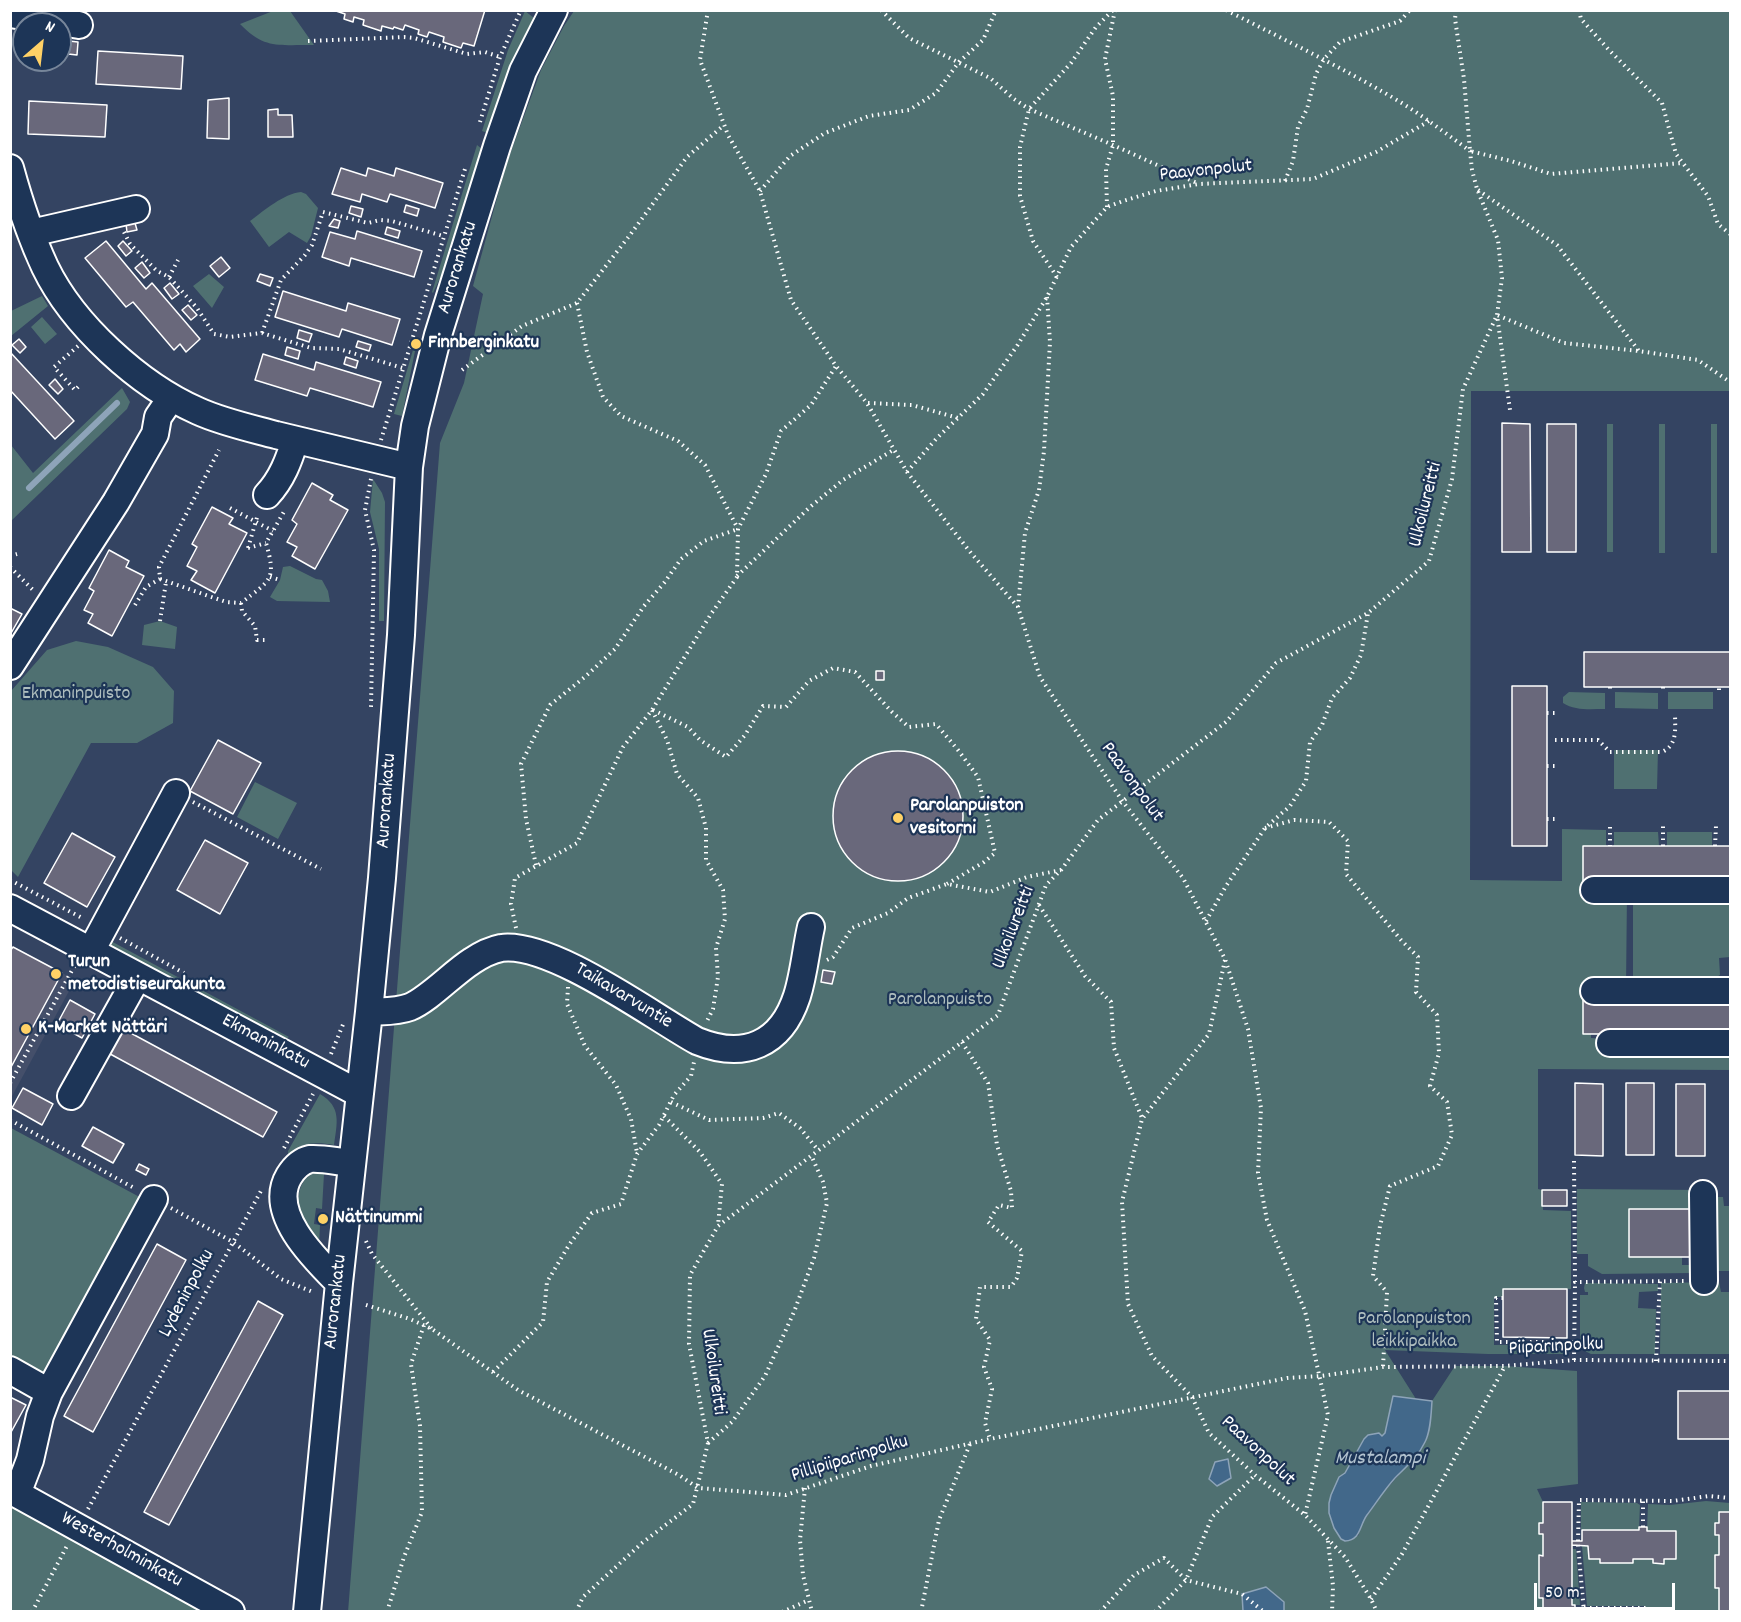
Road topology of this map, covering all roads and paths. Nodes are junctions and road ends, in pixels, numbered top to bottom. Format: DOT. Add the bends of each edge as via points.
graph roads {
  1 [pos="554,10"];
  2 [pos="708,10"];
  3 [pos="881,10"];
  4 [pos="996,10"];
  5 [pos="1114,10"];
  6 [pos="1226,10"];
  7 [pos="1410,10"];
  8 [pos="1456,10"];
  9 [pos="1579,10"];
  10 [pos="10,14"];
  11 [pos="79,25"];
  12 [pos="308,41"];
  13 [pos="500,57"];
  14 [pos="1324,59"];
  15 [pos="959,62"];
  16 [pos="1029,109"];
  17 [pos="1429,121"];
  18 [pos="724,125"];
  19 [pos="1113,145"];
  20 [pos="1470,151"];
  21 [pos="1682,163"];
  22 [pos="10,168"];
  23 [pos="1285,181"];
  24 [pos="1199,184"];
  25 [pos="1478,189"];
  26 [pos="760,191"];
  27 [pos="1107,207"];
  28 [pos="125,211"];
  29 [pos="31,233"];
  30 [pos="1731,234"];
  31 [pos="443,236"];
  32 [pos="178,260"];
  33 [pos="169,277"];
  34 [pos="1057,277"];
  35 [pos="1047,297"];
  36 [pos="577,303"];
  37 [pos="1497,315"];
  38 [pos="262,333"];
  39 [pos="83,341"];
  40 [pos="1640,351"];
  41 [pos="836,366"];
  42 [pos="402,368"];
  43 [pos="462,370"];
  44 [pos="1731,382"];
  45 [pos="81,385"];
  46 [pos="171,398"];
  47 [pos="867,403"];
  48 [pos="1510,410"];
  49 [pos="958,418"];
  50 [pos="295,440"];
  51 [pos="895,449"];
  52 [pos="219,450"];
  53 [pos="409,467"];
  54 [pos="907,472"];
  55 [pos="277,501"];
  56 [pos="230,508"];
  57 [pos="255,521"];
  58 [pos="738,529"];
  59 [pos="273,531"];
  60 [pos="266,543"];
  61 [pos="17,554"];
  62 [pos="10,556"];
  63 [pos="10,567"];
  64 [pos="270,577"];
  65 [pos="736,577"];
  66 [pos="160,579"];
  67 [pos="280,580"];
  68 [pos="166,582"];
  69 [pos="242,603"];
  70 [pos="49,605"];
  71 [pos="135,605"];
  72 [pos="1018,607"];
  73 [pos="1368,613"];
  74 [pos="160,621"];
  75 [pos="267,640"];
  76 [pos="10,666"];
  77 [pos="652,710"];
  78 [pos="1547,713"];
  79 [pos="1555,713"];
  80 [pos="1675,713"];
  81 [pos="1555,740"];
  82 [pos="1547,766"];
  83 [pos="1555,766"];
  84 [pos="176,793"];
  85 [pos="1123,802"];
  86 [pos="1547,819"];
  87 [pos="1555,819"];
  88 [pos="1610,826"];
  89 [pos="1663,826"];
  90 [pos="1716,826"];
  91 [pos="1265,828"];
  92 [pos="1610,846"];
  93 [pos="1663,846"];
  94 [pos="1715,846"];
  95 [pos="536,865"];
  96 [pos="321,869"];
  97 [pos="1061,870"];
  98 [pos="947,884"];
  99 [pos="1594,890"];
  100 [pos="1731,890"];
  101 [pos="1039,905"];
  102 [pos="10,908"];
  103 [pos="1206,921"];
  104 [pos="811,927"];
  105 [pos="521,948"];
  106 [pos="88,949"];
  107 [pos="1225,960"];
  108 [pos="568,964"];
  109 [pos="802,973"];
  110 [pos="138,976"];
  111 [pos="1594,991"];
  112 [pos="1731,991"];
  113 [pos="369,1012"];
  114 [pos="698,1041"];
  115 [pos="962,1042"];
  116 [pos="1610,1043"];
  117 [pos="1731,1043"];
  118 [pos="322,1073"];
  119 [pos="10,1083"];
  120 [pos="360,1094"];
  121 [pos="71,1096"];
  122 [pos="671,1102"];
  123 [pos="664,1116"];
  124 [pos="1142,1119"];
  125 [pos="282,1150"];
  126 [pos="818,1150"];
  127 [pos="637,1154"];
  128 [pos="811,1155"];
  129 [pos="1574,1161"];
  130 [pos="352,1163"];
  131 [pos="266,1181"];
  132 [pos="1703,1194"];
  133 [pos="154,1198"];
  134 [pos="718,1226"];
  135 [pos="364,1237"];
  136 [pos="1660,1281"];
  137 [pos="1704,1281"];
  138 [pos="1575,1282"];
  139 [pos="339,1283"];
  140 [pos="1503,1298"];
  141 [pos="366,1305"];
  142 [pos="1567,1315"];
  143 [pos="1575,1316"];
  144 [pos="424,1325"];
  145 [pos="432,1329"];
  146 [pos="1575,1342"];
  147 [pos="1574,1360"];
  148 [pos="1656,1361"];
  149 [pos="1731,1361"];
  150 [pos="1505,1366"];
  151 [pos="1383,1367"];
  152 [pos="10,1370"];
  153 [pos="493,1372"];
  154 [pos="1321,1376"];
  155 [pos="49,1392"];
  156 [pos="1192,1396"];
  157 [pos="990,1439"];
  158 [pos="708,1443"];
  159 [pos="970,1444"];
  160 [pos="1255,1475"];
  161 [pos="698,1488"];
  162 [pos="805,1488"];
  163 [pos="14,1492"];
  164 [pos="1731,1498"];
  165 [pos="1643,1499"];
  166 [pos="1305,1515"];
  167 [pos="78,1527"];
  168 [pos="1643,1527"];
  169 [pos="1328,1540"];
  170 [pos="1186,1580"];
  171 [pos="1371,1599"];
  172 [pos="808,1600"];
  173 [pos="1650,1608"];
  174 [pos="1575,1610"];
  175 [pos="1584,1610"];
  176 [pos="1600,1610"];
  177 [pos="32,1611"];
  178 [pos="231,1611"];
  179 [pos="307,1611"];
  180 [pos="387,1611"];
  181 [pos="576,1611"];
  182 [pos="782,1611"];
  183 [pos="812,1611"];
  184 [pos="921,1611"];
  185 [pos="1100,1611"];
  186 [pos="1155,1611"];
  187 [pos="1264,1611"];
  188 [pos="1332,1611"];
  189 [pos="1377,1611"];
  1 -- 53 [label="street, Aurorankatu" via="523,71 497,146 438,335"];
  2 -- 18 [label="path" via="700,60"];
  3 -- 15 [label="path" via="909,38"];
  4 -- 15 [label="path" via="984,40"];
  5 -- 16 [label="path"];
  5 -- 19 [label="path" via="1106,59 1113,96"];
  6 -- 14 [label="path"];
  7 -- 14 [label="path" via="1400,21 1340,42"];
  8 -- 20 [label="path, Ulkoilureitti"];
  9 -- 21 [label="path" via="1581,19 1662,103"];
  10 -- 11 [label="street"];
  12 -- 13 [label="path" via="404,37 466,54 485,52"];
  14 -- 17 [label="path"];
  14 -- 23 [label="path" via="1298,127 1293,161"];
  15 -- 16 [label="path" via="990,78"];
  15 -- 26 [label="path" via="936,93 909,110 869,116 825,133 790,156"];
  16 -- 19 [label="path"];
  16 -- 34 [label="path" via="1020,147 1020,196 1033,241"];
  17 -- 20 [label="path"];
  17 -- 23 [label="path, Paavonpolut" via="1341,168 1314,179"];
  18 -- 26 [label="path"];
  18 -- 36 [label="path" via="687,157"];
  19 -- 24 [label="path"];
  19 -- 27 [label="path" via="1106,169"];
  20 -- 21 [label="path" via="1551,174"];
  20 -- 25 [label="path, Ulkoilureitti"];
  21 -- 30 [label="path" via="1708,196 1718,224"];
  22 -- 29 [label="street"];
  23 -- 24 [label="path, Paavonpolut"];
  24 -- 27 [label="path, Paavonpolut"];
  25 -- 37 [label="path, Ulkoilureitti" via="1498,240 1502,278"];
  25 -- 40 [label="path" via="1557,245"];
  26 -- 41 [label="path" via="791,300"];
  27 -- 34 [label="path, Paavonpolut" via="1071,247"];
  28 -- 29 [label="street"];
  28 -- 33 [label="path" via="130,244 157,271"];
  29 -- 46 [label="street" via="44,266 71,308 114,356"];
  31 -- 38 [label="path" via="392,221 368,223 323,212 312,245 281,280"];
  32 -- 33 [label="path"];
  33 -- 38 [label="path" via="214,334 230,337"];
  34 -- 35 [label="path, Paavonpolut"];
  35 -- 49 [label="path" via="983,394"];
  35 -- 72 [label="path, Paavonpolut" via="1050,342 1044,451 1040,490 1025,533"];
  36 -- 43 [label="path" via="522,326"];
  36 -- 58 [label="path" via="586,352 603,397 621,416 678,441 705,465"];
  37 -- 40 [label="path" via="1564,343"];
  37 -- 48 [label="path, Ulkoilureitti"];
  37 -- 73 [label="path, Ulkoilureitti" via="1463,389 1452,479 1429,561"];
  38 -- 42 [label="path" via="311,348 339,349"];
  39 -- 45 [label="path" via="54,367 75,390"];
  40 -- 44 [label="path" via="1698,360"];
  41 -- 47 [label="path"];
  41 -- 58 [label="path" via="811,405 781,431 766,474"];
  46 -- 50 [label="street" via="234,424"];
  46 -- 70 [label="street" via="116,502"];
  47 -- 49 [label="path" via="912,405"];
  47 -- 51 [label="path"];
  49 -- 54 [label="path"];
  50 -- 53 [label="street"];
  50 -- 55 [label="street" via="278,483"];
  51 -- 54 [label="path"];
  51 -- 65 [label="path" via="843,480"];
  52 -- 66 [label="path" via="159,567"];
  53 -- 113 [label="street, Aurorankatu" via="401,635"];
  54 -- 72 [label="path"];
  55 -- 57 [label="path"];
  55 -- 59 [label="path"];
  56 -- 57 [label="path"];
  57 -- 59 [label="path"];
  57 -- 60 [label="path" via="248,548"];
  58 -- 65 [label="path"];
  58 -- 95 [label="path" via="704,541 681,559 615,649 550,705 521,764 526,819"];
  59 -- 60 [label="path"];
  60 -- 64 [label="path"];
  61 -- 62 [label="path"];
  63 -- 70 [label="path"];
  64 -- 67 [label="path"];
  64 -- 69 [label="path"];
  65 -- 77 [label="path"];
  66 -- 68 [label="path"];
  66 -- 71 [label="path" via="146,587"];
  68 -- 69 [label="path" via="226,602"];
  68 -- 74 [label="path"];
  69 -- 75 [label="path" via="242,611 255,626 256,640"];
  70 -- 76 [label="street"];
  72 -- 85 [label="path, Paavonpolut" via="1040,677"];
  73 -- 85 [label="path, Ulkoilureitti" via="1276,663 1226,722"];
  73 -- 91 [label="path" via="1361,655 1350,678 1332,698 1322,725 1310,742 1306,782 1290,806"];
  77 -- 95 [label="path" via="623,747 577,843"];
  77 -- 98 [label="path" via="688,727 726,758 763,706 786,707 809,681 833,668 855,672 909,727 936,724 978,777 995,853"];
  77 -- 114 [label="path" via="667,740 677,774 698,798 706,828 706,860 723,890 725,920 716,948 717,987 713,1009"];
  78 -- 79 [label="path"];
  80 -- 81 [label="path" via="1675,739 1662,752 1610,752 1598,740"];
  82 -- 83 [label="path"];
  84 -- 96 [label="path"];
  84 -- 106 [label="street"];
  85 -- 97 [label="path, Ulkoilureitti" via="1098,820"];
  85 -- 103 [label="path, Paavonpolut" via="1183,878"];
  86 -- 87 [label="path"];
  88 -- 92 [label="path"];
  89 -- 93 [label="path"];
  90 -- 94 [label="path"];
  91 -- 103 [label="path"];
  91 -- 151 [label="path" via="1294,820 1329,822 1348,841 1346,874 1418,957 1416,992 1437,1015 1438,1053 1430,1086 1447,1102 1452,1135 1438,1166 1390,1186 1373,1276 1387,1292"];
  95 -- 105 [label="path" via="515,878 511,904"];
  97 -- 98 [label="path" via="1027,877 990,892"];
  97 -- 101 [label="path, Ulkoilureitti" via="1046,885"];
  98 -- 109 [label="path" via="908,898 888,913 852,928 833,957"];
  99 -- 100 [label="street"];
  101 -- 115 [label="path, Ulkoilureitti" via="998,1015"];
  101 -- 124 [label="path" via="1085,976 1111,1002 1114,1048"];
  102 -- 106 [label="street, Ekmaninkatu"];
  103 -- 107 [label="path, Paavonpolut"];
  104 -- 109 [label="street, Taikavarvuntie"];
  105 -- 108 [label="street, Taikavarvuntie"];
  105 -- 113 [label="street, Taikavarvuntie" via="485,953 411,1007"];
  106 -- 110 [label="street, Ekmaninkatu"];
  106 -- 119 [label="path"];
  107 -- 124 [label="path, Paavonpolut" via="1209,1034"];
  107 -- 154 [label="path" via="1248,1029 1261,1108 1258,1173 1267,1220 1305,1311"];
  108 -- 114 [label="street, Taikavarvuntie"];
  108 -- 127 [label="path" via="567,1004 585,1046 616,1085 631,1119"];
  109 -- 114 [label="street, Taikavarvuntie" via="790,1014 768,1038 739,1050"];
  110 -- 118 [label="street, Ekmaninkatu"];
  110 -- 121 [label="street"];
  111 -- 112 [label="street"];
  113 -- 120 [label="street, Aurorankatu"];
  114 -- 122 [label="path" via="691,1076"];
  115 -- 126 [label="path, Ulkoilureitti"];
  115 -- 157 [label="path" via="988,1083 997,1145 1011,1191 1012,1208 999,1206 988,1222 1022,1251 1017,1278 1011,1287 980,1287 976,1318 990,1340 984,1367 992,1389 985,1424"];
  116 -- 117 [label="street"];
  118 -- 120 [label="street, Ekmaninkatu"];
  118 -- 125 [label="path"];
  120 -- 130 [label="street, Aurorankatu"];
  122 -- 123 [label="path"];
  122 -- 126 [label="path" via="709,1120 763,1118 779,1113 800,1128"];
  123 -- 127 [label="path"];
  123 -- 134 [label="path" via="700,1152 722,1184"];
  124 -- 156 [label="path, Paavonpolut" via="1122,1202 1128,1304 1152,1356"];
  126 -- 128 [label="path, Ulkoilureitti"];
  127 -- 153 [label="path" via="621,1204 592,1213 548,1282 543,1322"];
  128 -- 134 [label="path, Ulkoilureitti"];
  128 -- 158 [label="path" via="824,1182 827,1203 814,1258 795,1312 765,1376 732,1422"];
  129 -- 138 [label="path"];
  130 -- 139 [label="street, Aurorankatu"];
  130 -- 139 [label="street" via="303,1161 287,1179 283,1195 296,1233"];
  131 -- 167 [label="path, Lydeninpolku"];
  132 -- 137 [label="street"];
  133 -- 155 [label="street"];
  134 -- 158 [label="path, Ulkoilureitti" via="690,1275 689,1344"];
  135 -- 145 [label="path" via="372,1254"];
  136 -- 137 [label="path"];
  136 -- 138 [label="path"];
  136 -- 148 [label="path"];
  138 -- 143 [label="path"];
  139 -- 179 [label="street, Aurorankatu"];
  140 -- 146 [label="path" via="1496,1298 1497,1342"];
  141 -- 144 [label="path, Pillipiiparinpolku"];
  142 -- 143 [label="path"];
  143 -- 146 [label="path"];
  144 -- 145 [label="path, Pillipiiparinpolku"];
  144 -- 180 [label="path" via="411,1364 420,1426 422,1512"];
  145 -- 153 [label="path, Pillipiiparinpolku"];
  146 -- 147 [label="path"];
  147 -- 148 [label="path, Piiparinpolku"];
  147 -- 150 [label="path, Piiparinpolku"];
  148 -- 149 [label="path, Piiparinpolku"];
  150 -- 151 [label="path, Piiparinpolku"];
  150 -- 171 [label="path" via="1402,1554"];
  151 -- 154 [label="path, Pillipiiparinpolku"];
  152 -- 155 [label="street"];
  153 -- 161 [label="path, Pillipiiparinpolku" via="518,1390"];
  154 -- 156 [label="path, Pillipiiparinpolku" via="1287,1378"];
  154 -- 166 [label="path" via="1328,1415"];
  155 -- 163 [label="street" via="30,1460"];
  156 -- 157 [label="path, Pillipiiparinpolku"];
  156 -- 160 [label="path, Paavonpolut" via="1209,1433"];
  157 -- 159 [label="path, Pillipiiparinpolku"];
  158 -- 161 [label="path, Ulkoilureitti"];
  159 -- 162 [label="path, Pillipiiparinpolku" via="871,1466"];
  159 -- 184 [label="path" via="939,1520"];
  160 -- 166 [label="path, Paavonpolut"];
  160 -- 170 [label="path" via="1212,1517"];
  161 -- 162 [label="path, Pillipiiparinpolku" via="786,1495"];
  161 -- 181 [label="path, Ulkoilureitti" via="693,1504 625,1558 583,1597"];
  162 -- 172 [label="path" via="800,1540"];
  163 -- 167 [label="street, Westerholminkatu"];
  164 -- 165 [label="path"];
  165 -- 168 [label="path"];
  165 -- 175 [label="path" via="1579,1500"];
  166 -- 169 [label="path, Paavonpolut"];
  167 -- 177 [label="path, Lydeninpolku"];
  167 -- 178 [label="street, Westerholminkatu"];
  169 -- 171 [label="path, Paavonpolut" via="1345,1557"];
  169 -- 188 [label="path"];
  170 -- 185 [label="path" via="1164,1558 1134,1575"];
  170 -- 186 [label="path"];
  170 -- 187 [label="path" via="1242,1594"];
  171 -- 189 [label="path, Paavonpolut"];
  172 -- 182 [label="path"];
  172 -- 183 [label="path"];
  173 -- 176 [label="path"];
  174 -- 175 [label="path"];
  175 -- 176 [label="path"];
}
